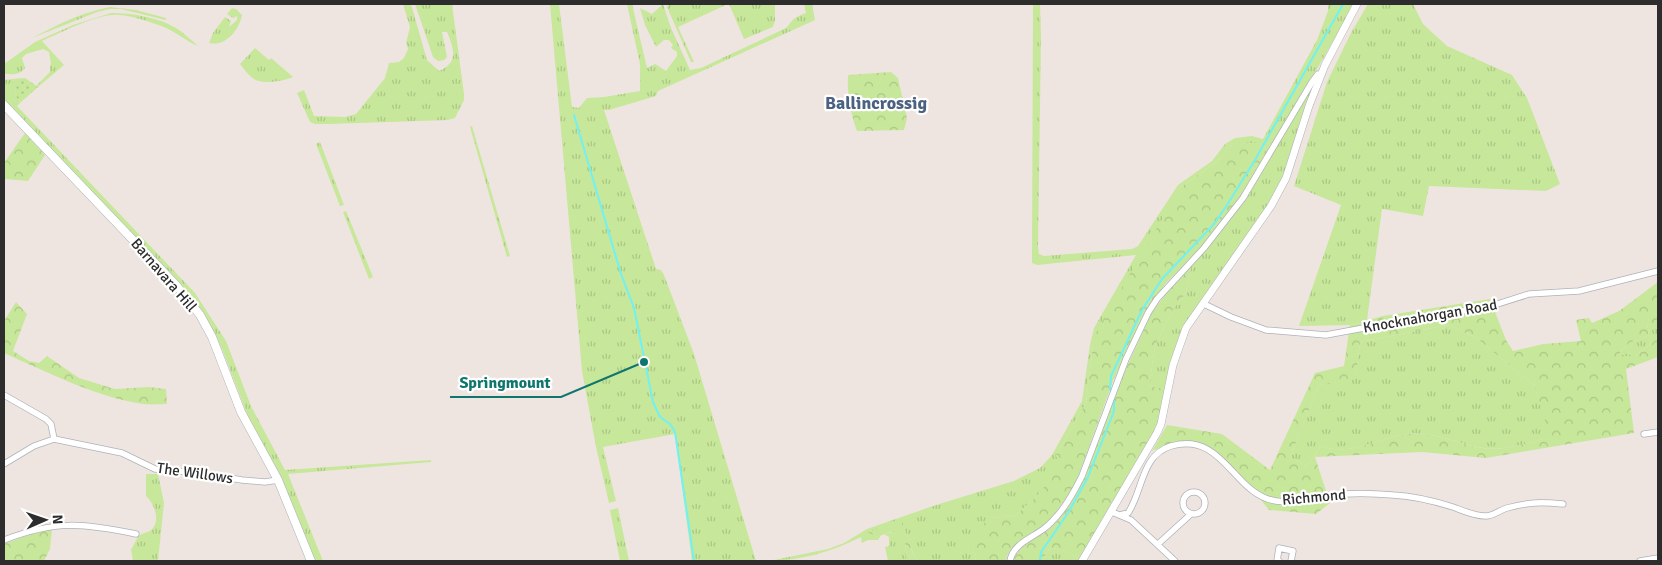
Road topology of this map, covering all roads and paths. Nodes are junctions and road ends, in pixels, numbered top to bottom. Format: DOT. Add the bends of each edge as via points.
graph roads {
  1 [pos="1357,4"];
  2 [pos="1321,75"];
  3 [pos="4,104"];
  4 [pos="1658,270"];
  5 [pos="1204,304"];
  6 [pos="4,395"];
  7 [pos="1658,432"];
  8 [pos="1644,434"];
  9 [pos="54,439"];
  10 [pos="4,464"];
  11 [pos="278,480"];
  12 [pos="1563,504"];
  13 [pos="1112,512"];
  14 [pos="1191,514"];
  15 [pos="1120,515"];
  16 [pos="136,534"];
  17 [pos="4,540"];
  18 [pos="1158,544"];
  19 [pos="1658,558"];
  20 [pos="311,561"];
  21 [pos="1010,561"];
  22 [pos="1082,561"];
  23 [pos="1175,561"];
  24 [pos="1278,561"];
  25 [pos="1291,561"];
  26 [pos="1640,561"];
  1 -- 2 [label="street"];
  2 -- 5 [label="street" via="1280,190"];
  2 -- 21 [label="street" via="1318,74 1312,82 1243,198 1148,313 1126,359 1076,487 1059,514 1046,527 1022,542"];
  3 -- 11 [label="main road, Barnavara Hill" via="170,278 195,309 212,337 241,412"];
  4 -- 5 [label="street, Knocknahorgan Road" via="1579,291 1530,294 1485,308 1326,335 1266,330"];
  5 -- 13 [label="street" via="1180,342 1157,434"];
  6 -- 9 [label="street" via="46,419 51,424"];
  7 -- 8 [label="street"];
  9 -- 10 [label="street" via="28,449"];
  9 -- 11 [label="street, The Willows" via="122,453 155,470 199,472 265,482"];
  11 -- 20 [label="main road, Barnavara Hill"];
  12 -- 15 [label="street, Richmond" via="1536,502 1487,516 1396,495 1348,494 1276,501 1254,493 1209,449 1186,444 1161,450 1153,458 1133,506 1128,513"];
  13 -- 15 [label="street"];
  13 -- 22 [label="street"];
  14 -- 18 [label="street"];
  15 -- 18 [label="street" via="1131,520"];
  16 -- 17 [label="street" via="72,524 47,526"];
  18 -- 23 [label="street"];
  19 -- 26 [label="street"];
  24 -- 25 [label="street" via="1279,548 1293,551"];
}
